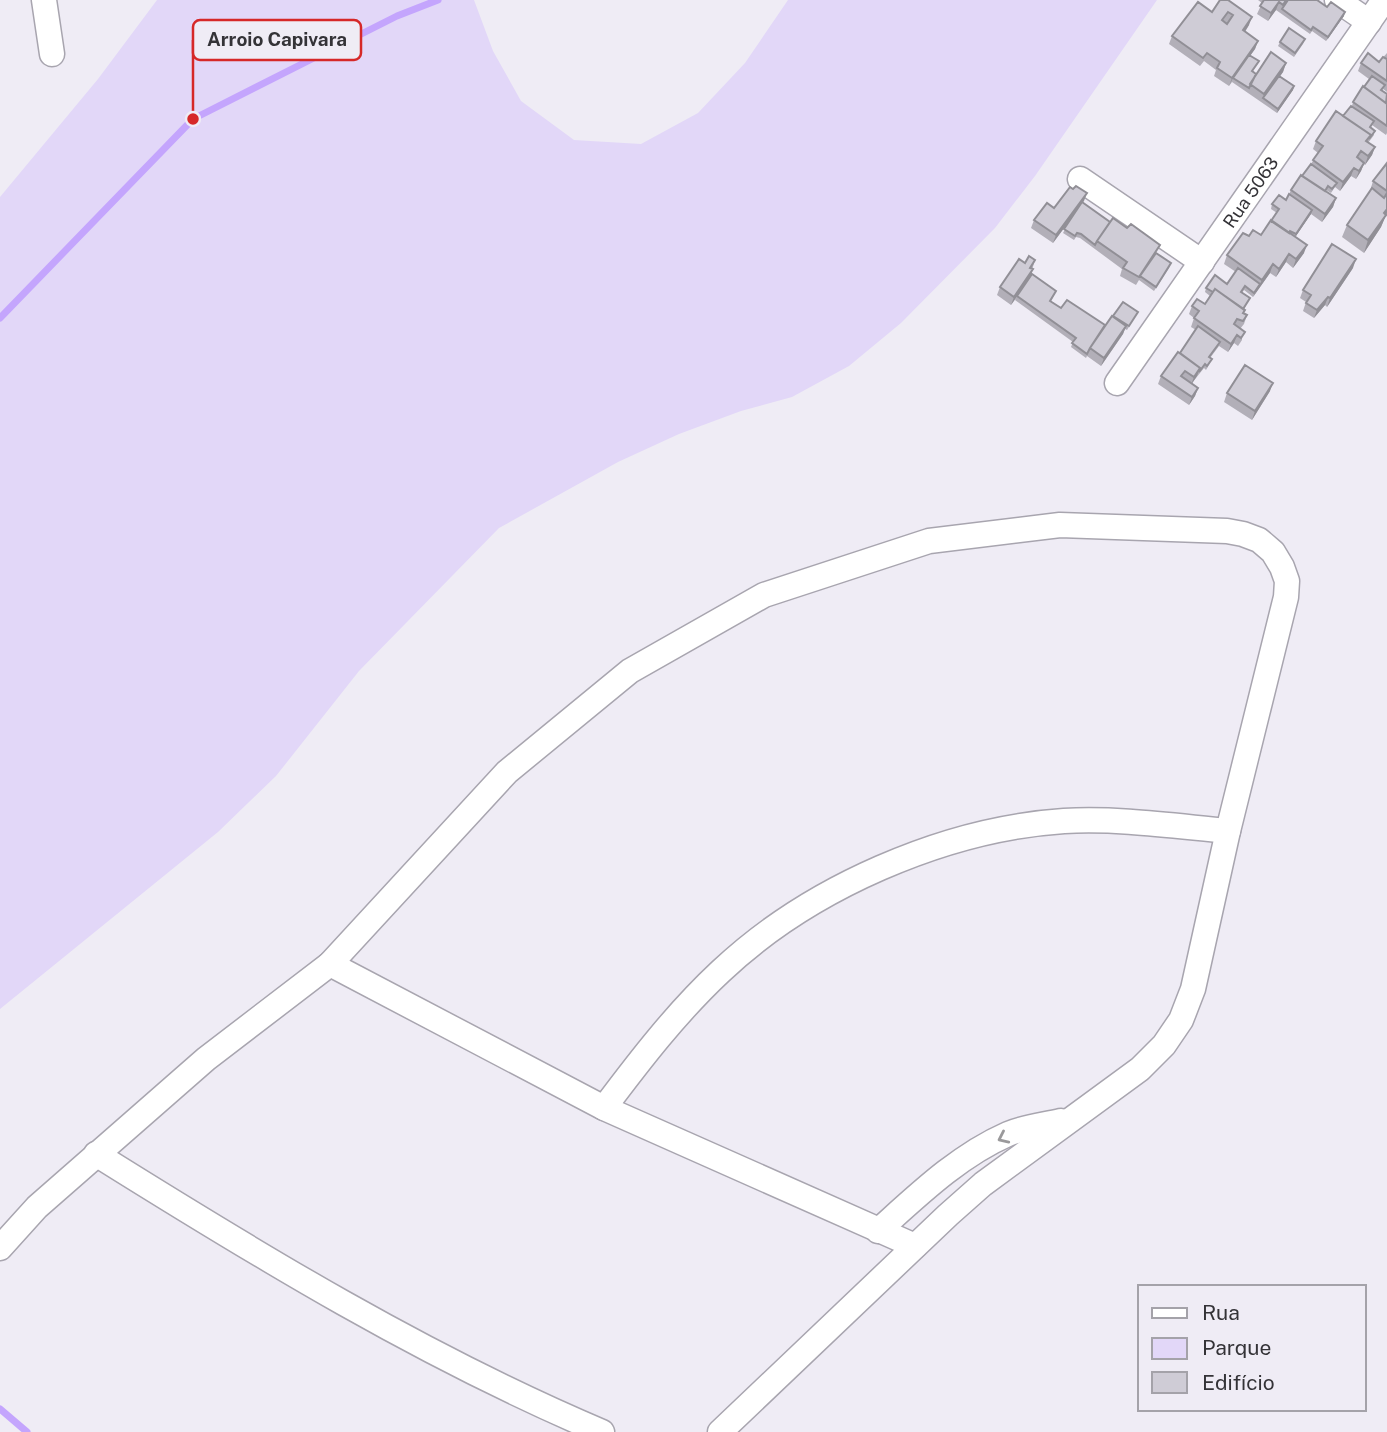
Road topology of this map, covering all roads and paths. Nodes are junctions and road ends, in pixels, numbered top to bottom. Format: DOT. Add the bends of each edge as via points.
graph roads {
  1 [pos="44,0"];
  2 [pos="1337,0"];
  3 [pos="1384,0"];
  4 [pos="1368,22"];
  5 [pos="52,54"];
  6 [pos="1080,179"];
  7 [pos="1202,262"];
  8 [pos="1117,383"];
  9 [pos="1228,831"];
  10 [pos="330,964"];
  11 [pos="604,1108"];
  12 [pos="1069,1120"];
  13 [pos="96,1154"];
  14 [pos="878,1231"];
  15 [pos="915,1246"];
  16 [pos="0,1248"];
  17 [pos="602,1432"];
  18 [pos="720,1432"];
  1 -- 5 [label="street"];
  2 -- 4 [label="street"];
  3 -- 4 [label="street, Rua 5063"];
  4 -- 7 [label="street, Rua 5063"];
  6 -- 7 [label="street"];
  7 -- 8 [label="street, Rua 5063"];
  9 -- 10 [label="street" via="1286,597 1287,581 1273,552 1259,540 1227,531 1060,525 929,541 765,595 630,671 507,772"];
  9 -- 11 [label="street" via="1065,821 958,841 893,864 845,886 764,934 721,970 642,1057"];
  9 -- 12 [label="street" via="1193,989 1181,1020 1140,1069"];
  10 -- 11 [label="street"];
  10 -- 13 [label="street" via="206,1059"];
  11 -- 14 [label="street"];
  12 -- 14 [label="street, one-way" via="1009,1134 948,1168"];
  12 -- 15 [label="street" via="983,1184"];
  13 -- 16 [label="street" via="37,1206"];
  13 -- 17 [label="street" via="373,1320"];
  14 -- 15 [label="street"];
  15 -- 18 [label="street"];
}
